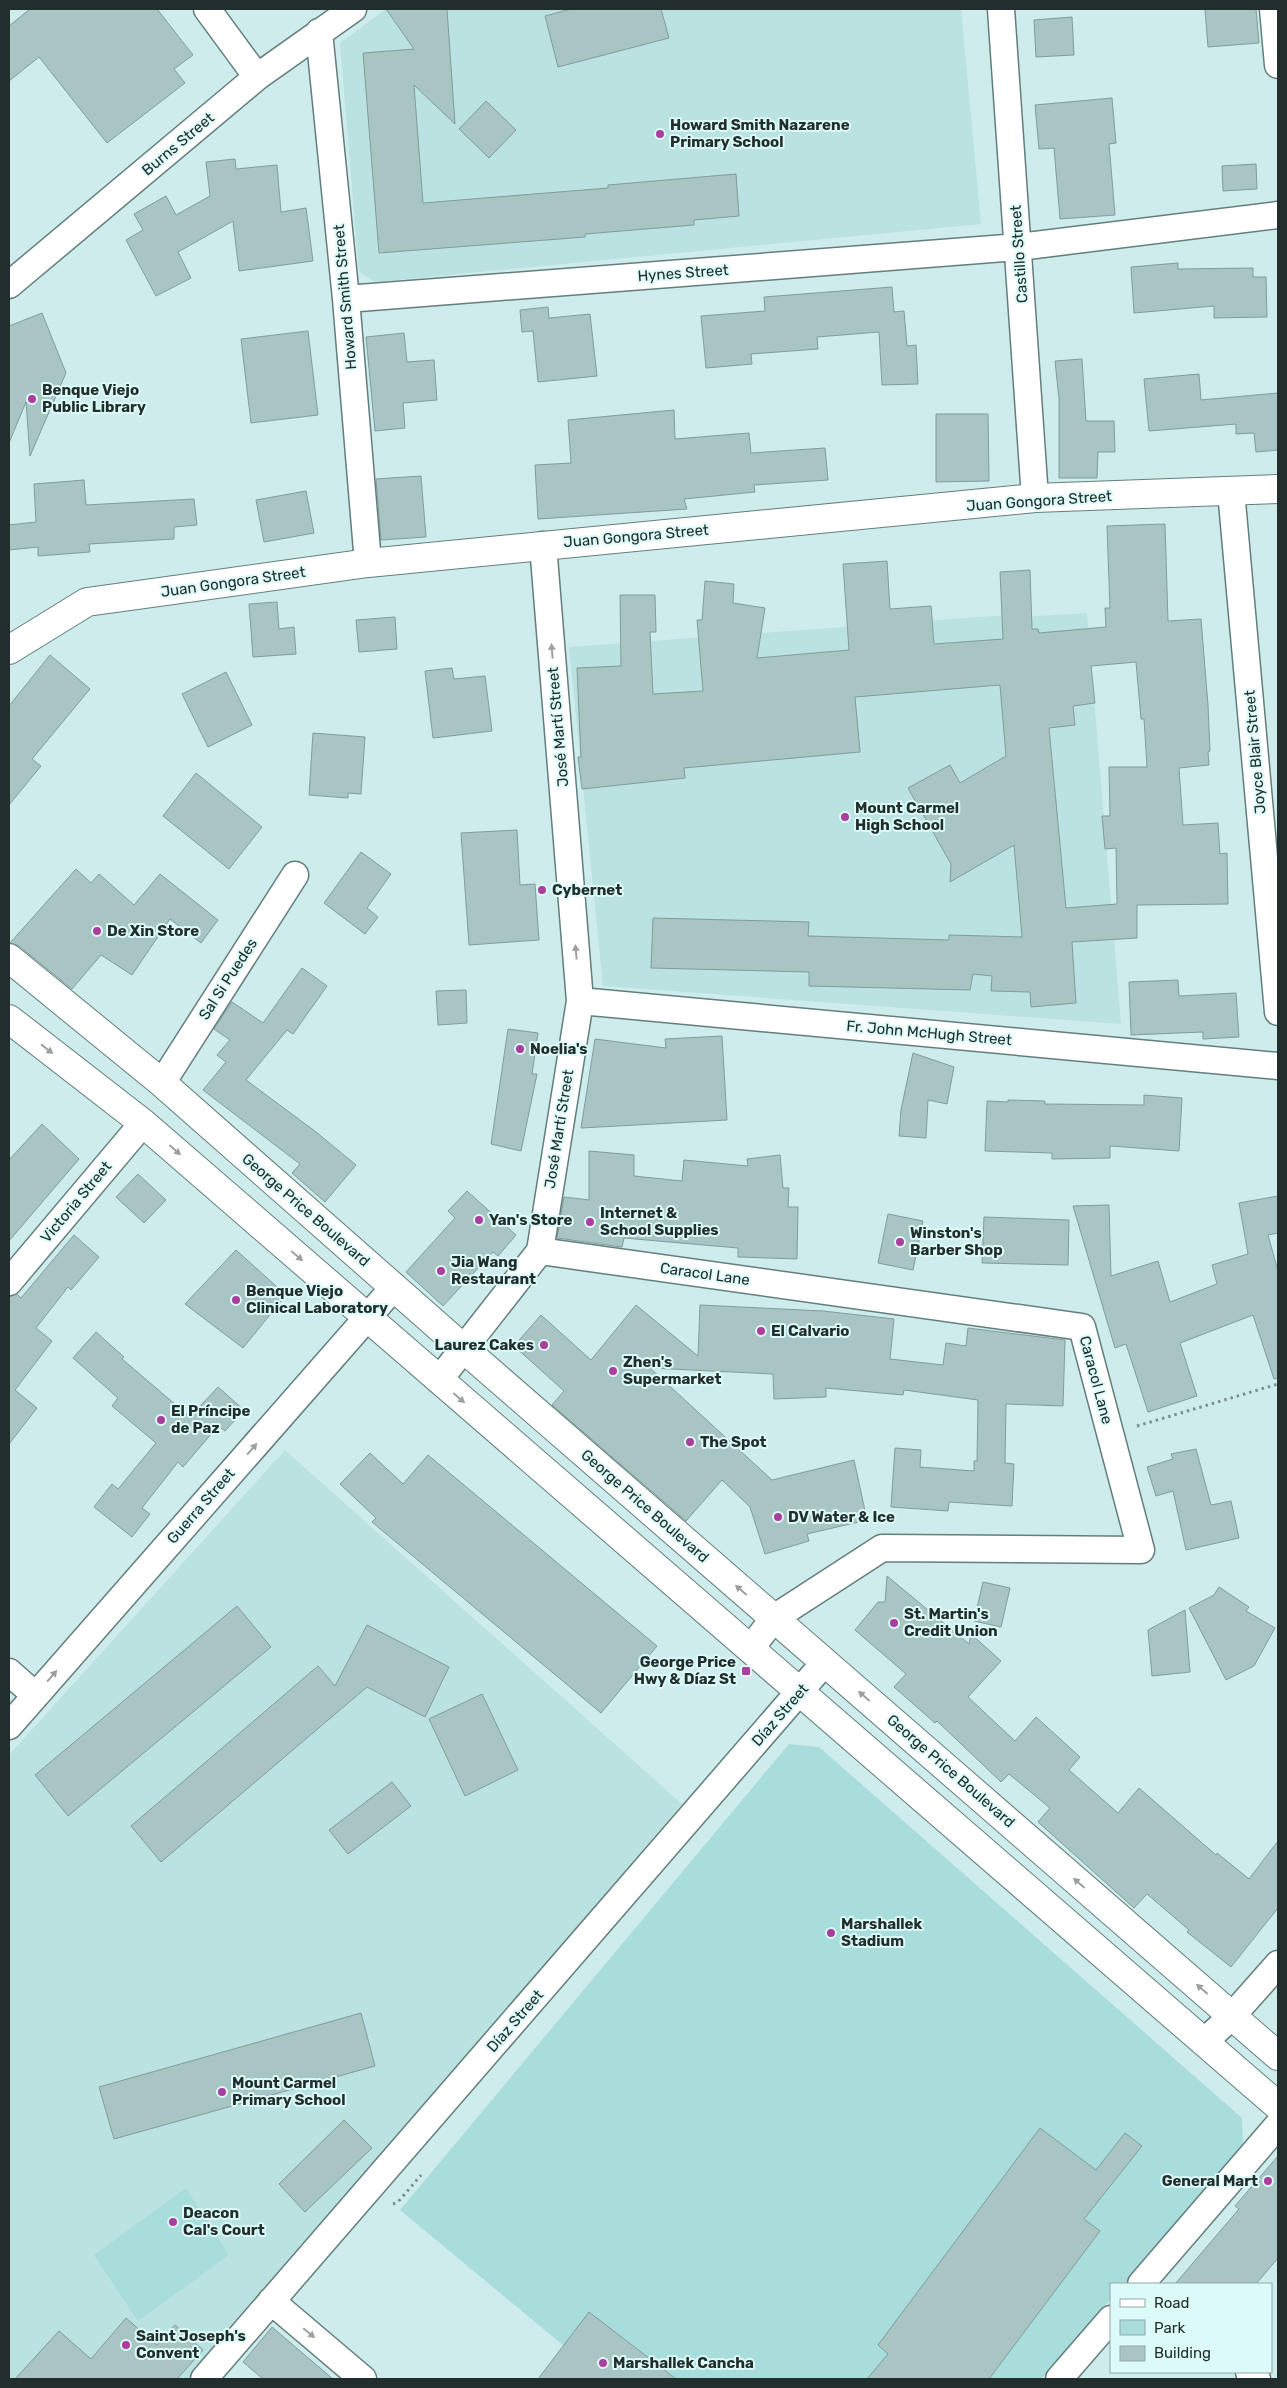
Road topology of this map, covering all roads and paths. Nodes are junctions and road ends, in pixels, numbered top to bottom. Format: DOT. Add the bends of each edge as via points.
graph roads {
  1 [pos="207,9"];
  2 [pos="353,9"];
  3 [pos="1001,9"];
  4 [pos="1273,9"];
  5 [pos="319,32"];
  6 [pos="1278,65"];
  7 [pos="258,77"];
  8 [pos="1278,215"];
  9 [pos="1019,247"];
  10 [pos="9,285"];
  11 [pos="346,299"];
  12 [pos="1278,489"];
  13 [pos="1231,491"];
  14 [pos="1035,498"];
  15 [pos="543,545"];
  16 [pos="368,563"];
  17 [pos="9,650"];
  18 [pos="295,875"];
  19 [pos="9,958"];
  20 [pos="580,1001"];
  21 [pos="1278,1012"];
  22 [pos="9,1019"];
  23 [pos="1278,1066"];
  24 [pos="162,1083"];
  25 [pos="143,1123"];
  26 [pos="540,1250"];
  27 [pos="9,1282"];
  28 [pos="394,1287"];
  29 [pos="368,1317"];
  30 [pos="464,1349"];
  31 [pos="438,1380"];
  32 [pos="1278,1384"];
  33 [pos="1110,1434"];
  34 [pos="774,1618"];
  35 [pos="751,1648"];
  36 [pos="826,1662"];
  37 [pos="9,1672"];
  38 [pos="800,1692"];
  39 [pos="35,1695"];
  40 [pos="9,1726"];
  41 [pos="1278,1964"];
  42 [pos="1232,2016"];
  43 [pos="1204,2042"];
  44 [pos="1278,2056"];
  45 [pos="1278,2106"];
  46 [pos="1278,2125"];
  47 [pos="1146,2283"];
  48 [pos="271,2301"];
  49 [pos="1110,2320"];
  50 [pos="204,2379"];
  51 [pos="363,2379"];
  52 [pos="1059,2379"];
  1 -- 7 [label="street"];
  2 -- 5 [label="street, Burns Street"];
  3 -- 9 [label="street, Castillo Street"];
  4 -- 6 [label="street"];
  5 -- 7 [label="street, Burns Street"];
  5 -- 11 [label="street, Howard Smith Street"];
  7 -- 10 [label="street, Burns Street"];
  8 -- 9 [label="street, Hynes Street"];
  9 -- 11 [label="street, Hynes Street"];
  9 -- 14 [label="street, Castillo Street"];
  11 -- 16 [label="street, Howard Smith Street"];
  12 -- 13 [label="main road, Juan Gongora Street"];
  13 -- 14 [label="main road, Juan Gongora Street"];
  13 -- 21 [label="street, Joyce Blair Street"];
  14 -- 15 [label="main road, Juan Gongora Street"];
  15 -- 16 [label="main road, Juan Gongora Street"];
  20 -- 15 [label="street, José Martí Street, one-way"];
  16 -- 17 [label="main road, Juan Gongora Street" via="87,602"];
  18 -- 24 [label="street, Sal Si Puedes"];
  19 -- 24 [label="main road, George Price Boulevard"];
  20 -- 23 [label="street, Fr. John McHugh Street"];
  20 -- 26 [label="street, José Martí Street"];
  22 -- 25 [label="main road, one-way"];
  24 -- 28 [label="main road, George Price Boulevard"];
  25 -- 27 [label="street, Victoria Street"];
  25 -- 29 [label="main road, one-way"];
  26 -- 30 [label="street, José Martí Street"];
  26 -- 33 [label="street, Caracol Lane" via="1082,1327"];
  28 -- 29 [label="street, Guerra Street"];
  28 -- 30 [label="main road, George Price Boulevard"];
  29 -- 31 [label="main road"];
  39 -- 29 [label="street, Guerra Street, one-way"];
  30 -- 31 [label="street, José Martí Street"];
  34 -- 30 [label="main road, George Price Boulevard, one-way"];
  31 -- 35 [label="main road, one-way"];
  32 -- 33 [label="path"];
  33 -- 34 [label="street, Caracol Lane" via="1141,1550 882,1548"];
  34 -- 35 [label="street, Caracol Lane"];
  34 -- 36 [label="main road, George Price Boulevard"];
  35 -- 38 [label="main road"];
  36 -- 38 [label="street, Díaz Street"];
  42 -- 36 [label="main road, George Price Boulevard, one-way"];
  37 -- 39 [label="street"];
  38 -- 43 [label="main road"];
  38 -- 48 [label="street, Díaz Street"];
  39 -- 40 [label="street, Guerra Street"];
  41 -- 42 [label="street"];
  42 -- 43 [label="street"];
  42 -- 44 [label="main road, George Price Boulevard"];
  43 -- 45 [label="main road"];
  46 -- 47 [label="street"];
  48 -- 50 [label="street, Díaz Street"];
  48 -- 51 [label="street, one-way"];
  49 -- 52 [label="street"];
}
